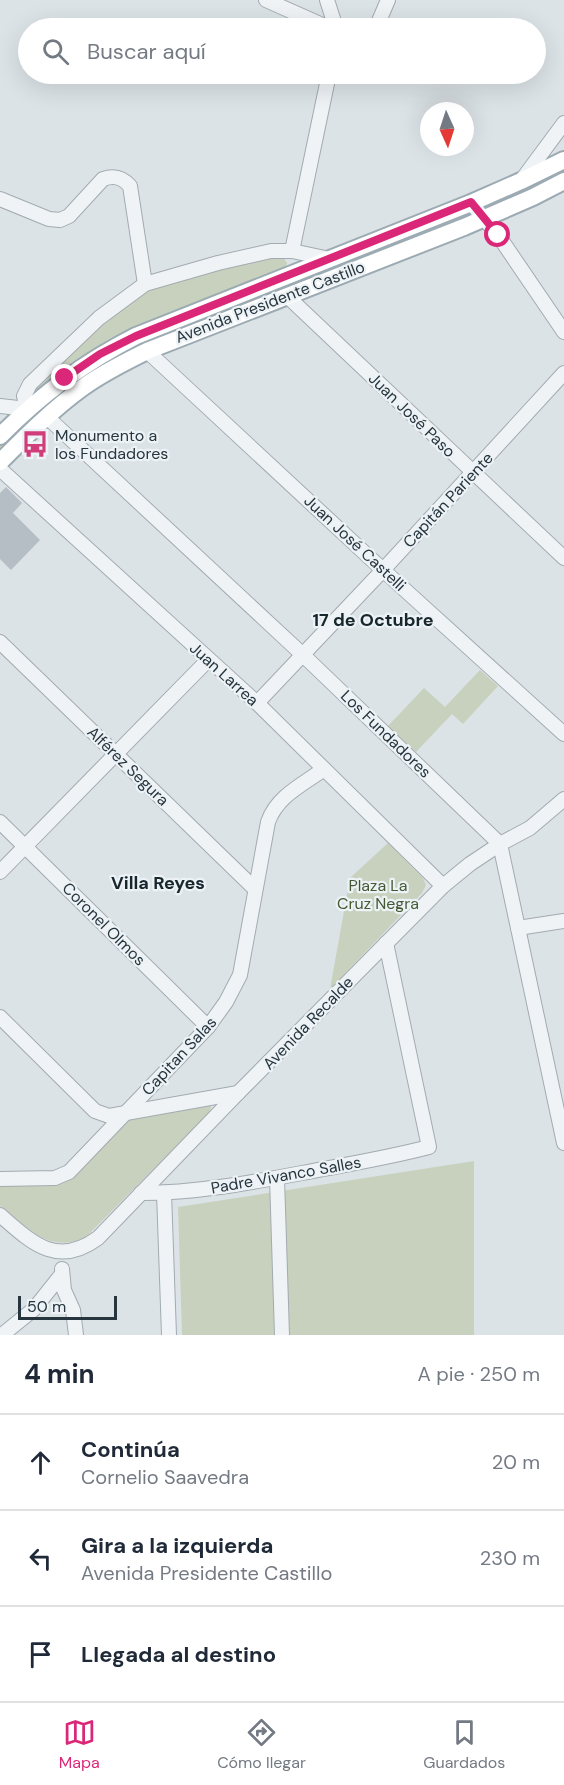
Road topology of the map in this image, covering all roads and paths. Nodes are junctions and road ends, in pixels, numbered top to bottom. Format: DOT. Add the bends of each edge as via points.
graph roads {
  1 [pos="266,0"];
  2 [pos="327,0"];
  3 [pos="388,0"];
  4 [pos="306,18"];
  5 [pos="333,18"];
  6 [pos="380,18"];
  7 [pos="327,84"];
  8 [pos="564,123"];
  9 [pos="564,160"];
  10 [pos="521,181"];
  11 [pos="564,181"];
  12 [pos="0,199"];
  13 [pos="471,202"];
  14 [pos="485,218"];
  15 [pos="292,251"];
  16 [pos="330,259"];
  17 [pos="145,284"];
  18 [pos="287,296"];
  19 [pos="564,332"];
  20 [pos="147,351"];
  21 [pos="564,373"];
  22 [pos="0,406"];
  23 [pos="27,410"];
  24 [pos="47,417"];
  25 [pos="2,429"];
  26 [pos="0,462"];
  27 [pos="0,469"];
  28 [pos="473,473"];
  29 [pos="564,558"];
  30 [pos="383,570"];
  31 [pos="0,642"];
  32 [pos="303,655"];
  33 [pos="208,660"];
  34 [pos="257,703"];
  35 [pos="564,734"];
  36 [pos="115,753"];
  37 [pos="324,769"];
  38 [pos="564,799"];
  39 [pos="0,822"];
  40 [pos="500,844"];
  41 [pos="25,846"];
  42 [pos="0,872"];
  43 [pos="443,886"];
  44 [pos="255,889"];
  45 [pos="564,921"];
  46 [pos="518,928"];
  47 [pos="386,943"];
  48 [pos="0,1017"];
  49 [pos="208,1027"];
  50 [pos="238,1093"];
  51 [pos="124,1115"];
  52 [pos="564,1143"];
  53 [pos="278,1178"];
  54 [pos="0,1179"];
  55 [pos="141,1193"];
  56 [pos="164,1193"];
  57 [pos="0,1215"];
  58 [pos="61,1252"];
  59 [pos="62,1274"];
  60 [pos="2,1335"];
  61 [pos="76,1335"];
  62 [pos="169,1335"];
  63 [pos="282,1335"];
  1 -- 4 [label="street"];
  2 -- 5 [label="street"];
  3 -- 6 [label="street"];
  7 -- 15 [label="street"];
  8 -- 10 [label="street"];
  9 -- 10 [label="main road, Avenida Presidente Castillo"];
  10 -- 13 [label="main road, Avenida Presidente Castillo"];
  11 -- 14 [label="main road, Avenida Presidente Castillo"];
  12 -- 17 [label="street" via="60,220 69,216 103,178 115,176 126,181 130,186"];
  13 -- 14 [label="street"];
  13 -- 16 [label="main road, Avenida Presidente Castillo"];
  14 -- 18 [label="main road, Avenida Presidente Castillo"];
  14 -- 19 [label="street"];
  15 -- 16 [label="street"];
  15 -- 17 [label="street" via="271,251"];
  16 -- 23 [label="main road, Avenida Presidente Castillo" via="136,336 100,354"];
  17 -- 23 [label="street" via="99,318 30,384 24,396"];
  18 -- 20 [label="main road, Avenida Presidente Castillo"];
  18 -- 28 [label="street, Juan José Paso"];
  20 -- 24 [label="main road, Avenida Presidente Castillo" via="82,388"];
  20 -- 30 [label="street, Juan José Castelli"];
  21 -- 28 [label="street, Capitán Pariente"];
  22 -- 23 [label="street"];
  23 -- 25 [label="main road, Avenida Presidente Castillo"];
  24 -- 26 [label="main road, Avenida Presidente Castillo"];
  24 -- 32 [label="street, Los Fundadores"];
  27 -- 33 [label="street, Juan Larrea"];
  28 -- 29 [label="street, Juan José Paso"];
  28 -- 30 [label="street, Capitán Pariente"];
  30 -- 32 [label="street, Capitán Pariente"];
  30 -- 35 [label="street, Juan José Castelli"];
  31 -- 36 [label="street, Alférez Segura"];
  32 -- 34 [label="street, Capitán Pariente"];
  32 -- 40 [label="street, Los Fundadores"];
  33 -- 34 [label="street, Juan Larrea"];
  33 -- 36 [label="street"];
  34 -- 37 [label="street, Juan Larrea"];
  36 -- 41 [label="street"];
  36 -- 44 [label="street, Alférez Segura"];
  37 -- 43 [label="street, Juan Larrea"];
  37 -- 44 [label="street, Capitan Salas" via="280,800 272,811"];
  38 -- 40 [label="street, Avenida Recalde" via="530,828"];
  39 -- 41 [label="street, Coronel Olmos"];
  40 -- 43 [label="street, Avenida Recalde"];
  40 -- 46 [label="street"];
  41 -- 42 [label="street"];
  41 -- 49 [label="street, Coronel Olmos"];
  43 -- 47 [label="street, Avenida Recalde"];
  44 -- 49 [label="street, Capitan Salas" via="240,975"];
  45 -- 46 [label="street"];
  46 -- 52 [label="street"];
  47 -- 50 [label="street, Avenida Recalde"];
  47 -- 53 [label="street, Padre Vivanco Salles" via="429,1148"];
  48 -- 51 [label="street" via="95,1111 109,1116"];
  49 -- 51 [label="street, Capitan Salas"];
  50 -- 51 [label="street"];
  50 -- 55 [label="street, Avenida Recalde"];
  51 -- 54 [label="street, Capitan Salas" via="69,1172 55,1178"];
  53 -- 56 [label="street, Padre Vivanco Salles"];
  53 -- 63 [label="street"];
  55 -- 56 [label="street, Padre Vivanco Salles"];
  55 -- 58 [label="street, Avenida Recalde" via="86,1247"];
  56 -- 62 [label="street"];
  57 -- 58 [label="street" via="35,1244"];
  58 -- 59 [label="street"];
  59 -- 60 [label="street" via="34,1309"];
  59 -- 61 [label="street"];
}
